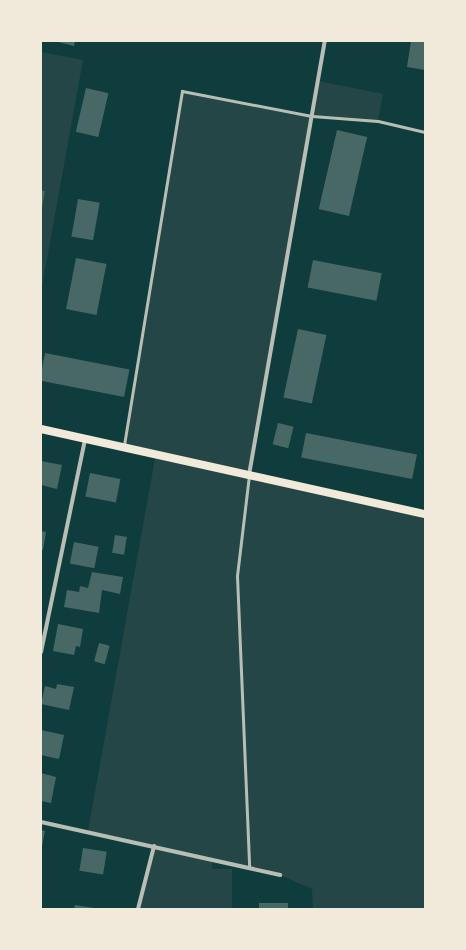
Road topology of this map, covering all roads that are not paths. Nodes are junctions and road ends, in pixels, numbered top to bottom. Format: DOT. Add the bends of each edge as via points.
graph roads {
  1 [pos="326,41"];
  2 [pos="312,116"];
  3 [pos="425,132"];
  4 [pos="41,429"];
  5 [pos="85,438"];
  6 [pos="124,445"];
  7 [pos="248,475"];
  8 [pos="425,514"];
  9 [pos="41,652"];
  10 [pos="41,822"];
  11 [pos="154,846"];
  12 [pos="249,866"];
  13 [pos="280,875"];
  14 [pos="138,909"];
  1 -- 2 [label="street"];
  2 -- 3 [label="lane" via="378,121"];
  2 -- 6 [label="lane" via="182,91"];
  2 -- 7 [label="street"];
  4 -- 5 [label="main road"];
  5 -- 6 [label="main road"];
  5 -- 9 [label="street"];
  6 -- 7 [label="main road"];
  7 -- 8 [label="main road"];
  7 -- 12 [label="lane" via="237,576"];
  10 -- 11 [label="street"];
  11 -- 12 [label="street"];
  11 -- 14 [label="street"];
  12 -- 13 [label="street"];
}
